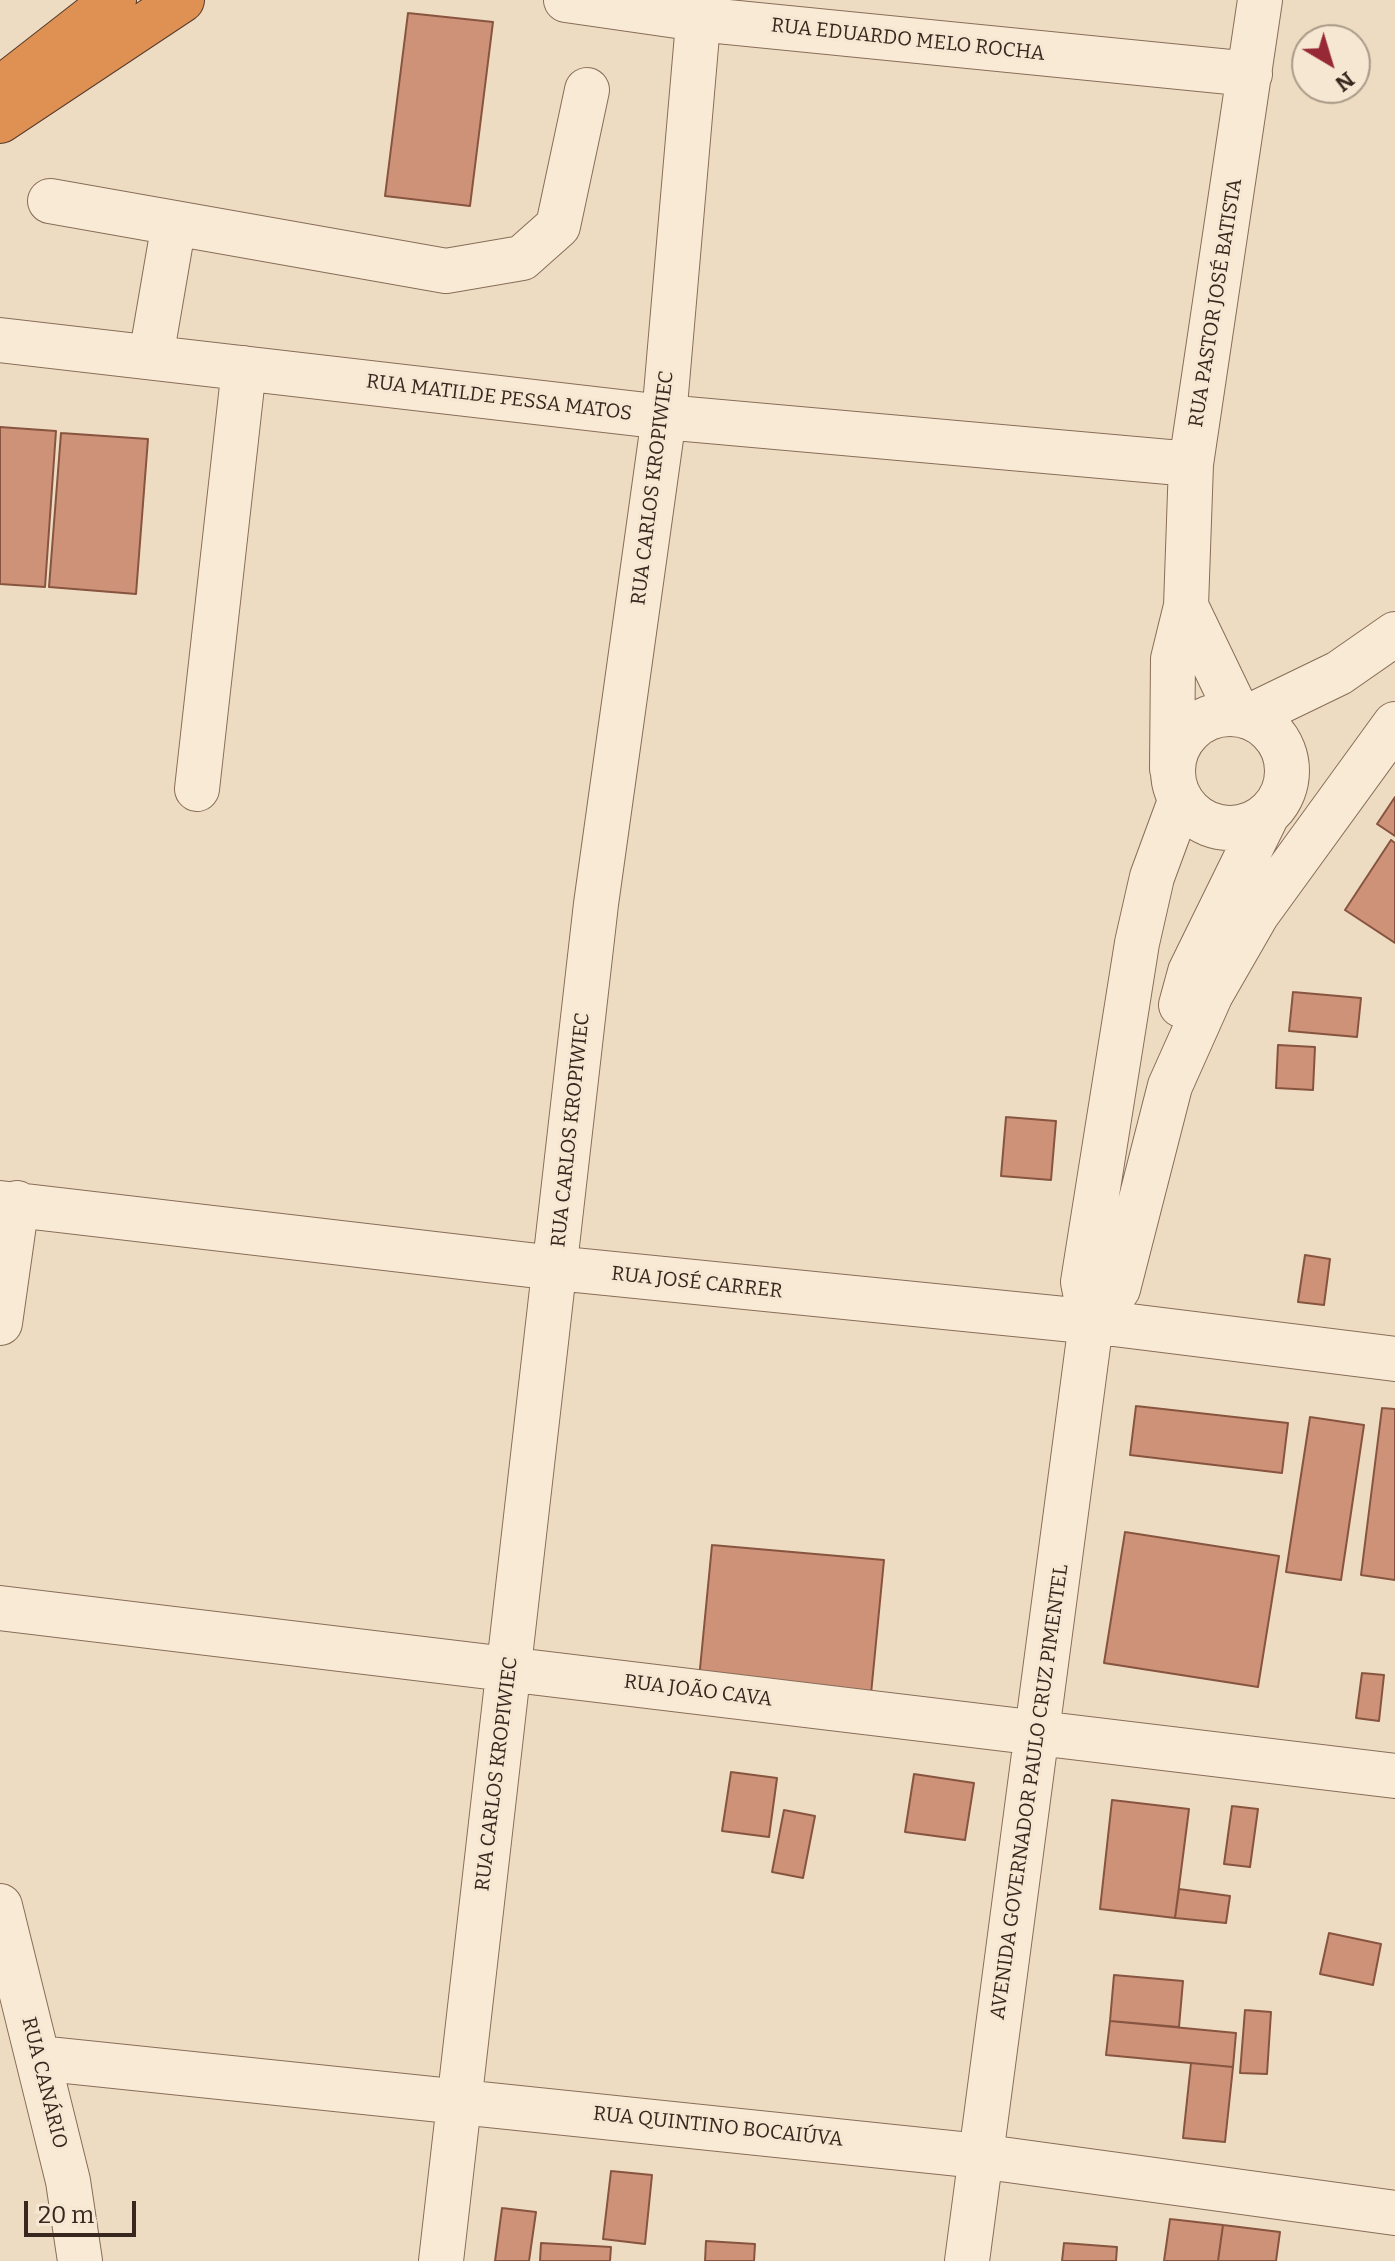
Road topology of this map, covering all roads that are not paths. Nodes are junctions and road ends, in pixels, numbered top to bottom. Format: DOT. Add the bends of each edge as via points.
graph roads {
  1 [pos="114,0"];
  2 [pos="182,0"];
  3 [pos="566,0"];
  4 [pos="1260,0"];
  5 [pos="699,9"];
  6 [pos="1250,74"];
  7 [pos="0,89"];
  8 [pos="587,90"];
  9 [pos="0,121"];
  10 [pos="50,201"];
  11 [pos="174,223"];
  12 [pos="0,340"];
  13 [pos="151,357"];
  14 [pos="244,368"];
  15 [pos="664,417"];
  16 [pos="1191,464"];
  17 [pos="1186,606"];
  18 [pos="1395,634"];
  19 [pos="1243,716"];
  20 [pos="1395,724"];
  21 [pos="1176,785"];
  22 [pos="197,789"];
  23 [pos="1275,804"];
  24 [pos="1326,817"];
  25 [pos="1170,1086"];
  26 [pos="8,1203"];
  27 [pos="555,1268"];
  28 [pos="0,1323"];
  29 [pos="1091,1323"];
  30 [pos="1395,1359"];
  31 [pos="0,1608"];
  32 [pos="510,1669"];
  33 [pos="1039,1733"];
  34 [pos="1395,1776"];
  35 [pos="0,1906"];
  36 [pos="38,2058"];
  37 [pos="460,2100"];
  38 [pos="979,2156"];
  39 [pos="1395,2213"];
  40 [pos="80,2261"];
  41 [pos="441,2261"];
  42 [pos="967,2261"];
  1 -- 7 [label="highway"];
  2 -- 9 [label="highway"];
  3 -- 5 [label="street, RUA EDUARDO MELO ROCHA"];
  4 -- 6 [label="street, RUA PASTOR JOSÉ BATISTA"];
  5 -- 6 [label="street, RUA EDUARDO MELO ROCHA"];
  5 -- 15 [label="street, RUA CARLOS KROPIWIEC"];
  6 -- 16 [label="street, RUA PASTOR JOSÉ BATISTA"];
  8 -- 11 [label="street" via="558,226 522,258 446,271"];
  10 -- 11 [label="street"];
  11 -- 13 [label="street"];
  12 -- 13 [label="street, RUA MATILDE PESSA MATOS"];
  13 -- 14 [label="street, RUA MATILDE PESSA MATOS"];
  14 -- 15 [label="street, RUA MATILDE PESSA MATOS"];
  14 -- 22 [label="street"];
  15 -- 16 [label="street, RUA MATILDE PESSA MATOS"];
  15 -- 27 [label="street, RUA CARLOS KROPIWIEC" via="596,904"];
  16 -- 17 [label="street, RUA PASTOR JOSÉ BATISTA"];
  17 -- 19 [label="street, RUA PASTOR JOSÉ BATISTA"];
  17 -- 21 [label="street, RUA PASTOR JOSÉ BATISTA" via="1173,659"];
  18 -- 19 [label="street" via="1339,673"];
  19 -- 21 [label="street" via="1214,716 1193,728 1178,747"];
  19 -- 23 [label="street" via="1268,728 1282,745 1288,767"];
  20 -- 24 [label="street"];
  21 -- 23 [label="street" via="1204,824 1236,829"];
  21 -- 29 [label="street, AVENIDA GOVERNADOR PAULO CRUZ PIMENTEL" via="1137,943 1083,1282"];
  23 -- 24 [label="street"];
  23 -- 25 [label="street" via="1190,972 1174,1030"];
  24 -- 25 [label="street" via="1257,914 1211,994"];
  25 -- 29 [label="street" via="1118,1289"];
  26 -- 27 [label="street, RUA JOSÉ CARRER"];
  26 -- 28 [label="street"];
  27 -- 29 [label="street, RUA JOSÉ CARRER"];
  27 -- 32 [label="street, RUA CARLOS KROPIWIEC"];
  29 -- 30 [label="street, RUA JOSÉ CARRER"];
  29 -- 33 [label="street, AVENIDA GOVERNADOR PAULO CRUZ PIMENTEL"];
  31 -- 32 [label="street, RUA JOÃO CAVA"];
  32 -- 33 [label="street, RUA JOÃO CAVA"];
  32 -- 37 [label="street, RUA CARLOS KROPIWIEC"];
  33 -- 34 [label="street, RUA JOÃO CAVA"];
  33 -- 38 [label="street, AVENIDA GOVERNADOR PAULO CRUZ PIMENTEL"];
  35 -- 36 [label="street, RUA CANÁRIO"];
  36 -- 37 [label="street, RUA QUINTINO BOCAIÚVA"];
  36 -- 40 [label="street, RUA CANÁRIO" via="68,2181"];
  37 -- 38 [label="street, RUA QUINTINO BOCAIÚVA"];
  37 -- 41 [label="street, RUA CARLOS KROPIWIEC"];
  38 -- 39 [label="street, RUA QUINTINO BOCAIÚVA"];
  38 -- 42 [label="street, AVENIDA GOVERNADOR PAULO CRUZ PIMENTEL"];
}
